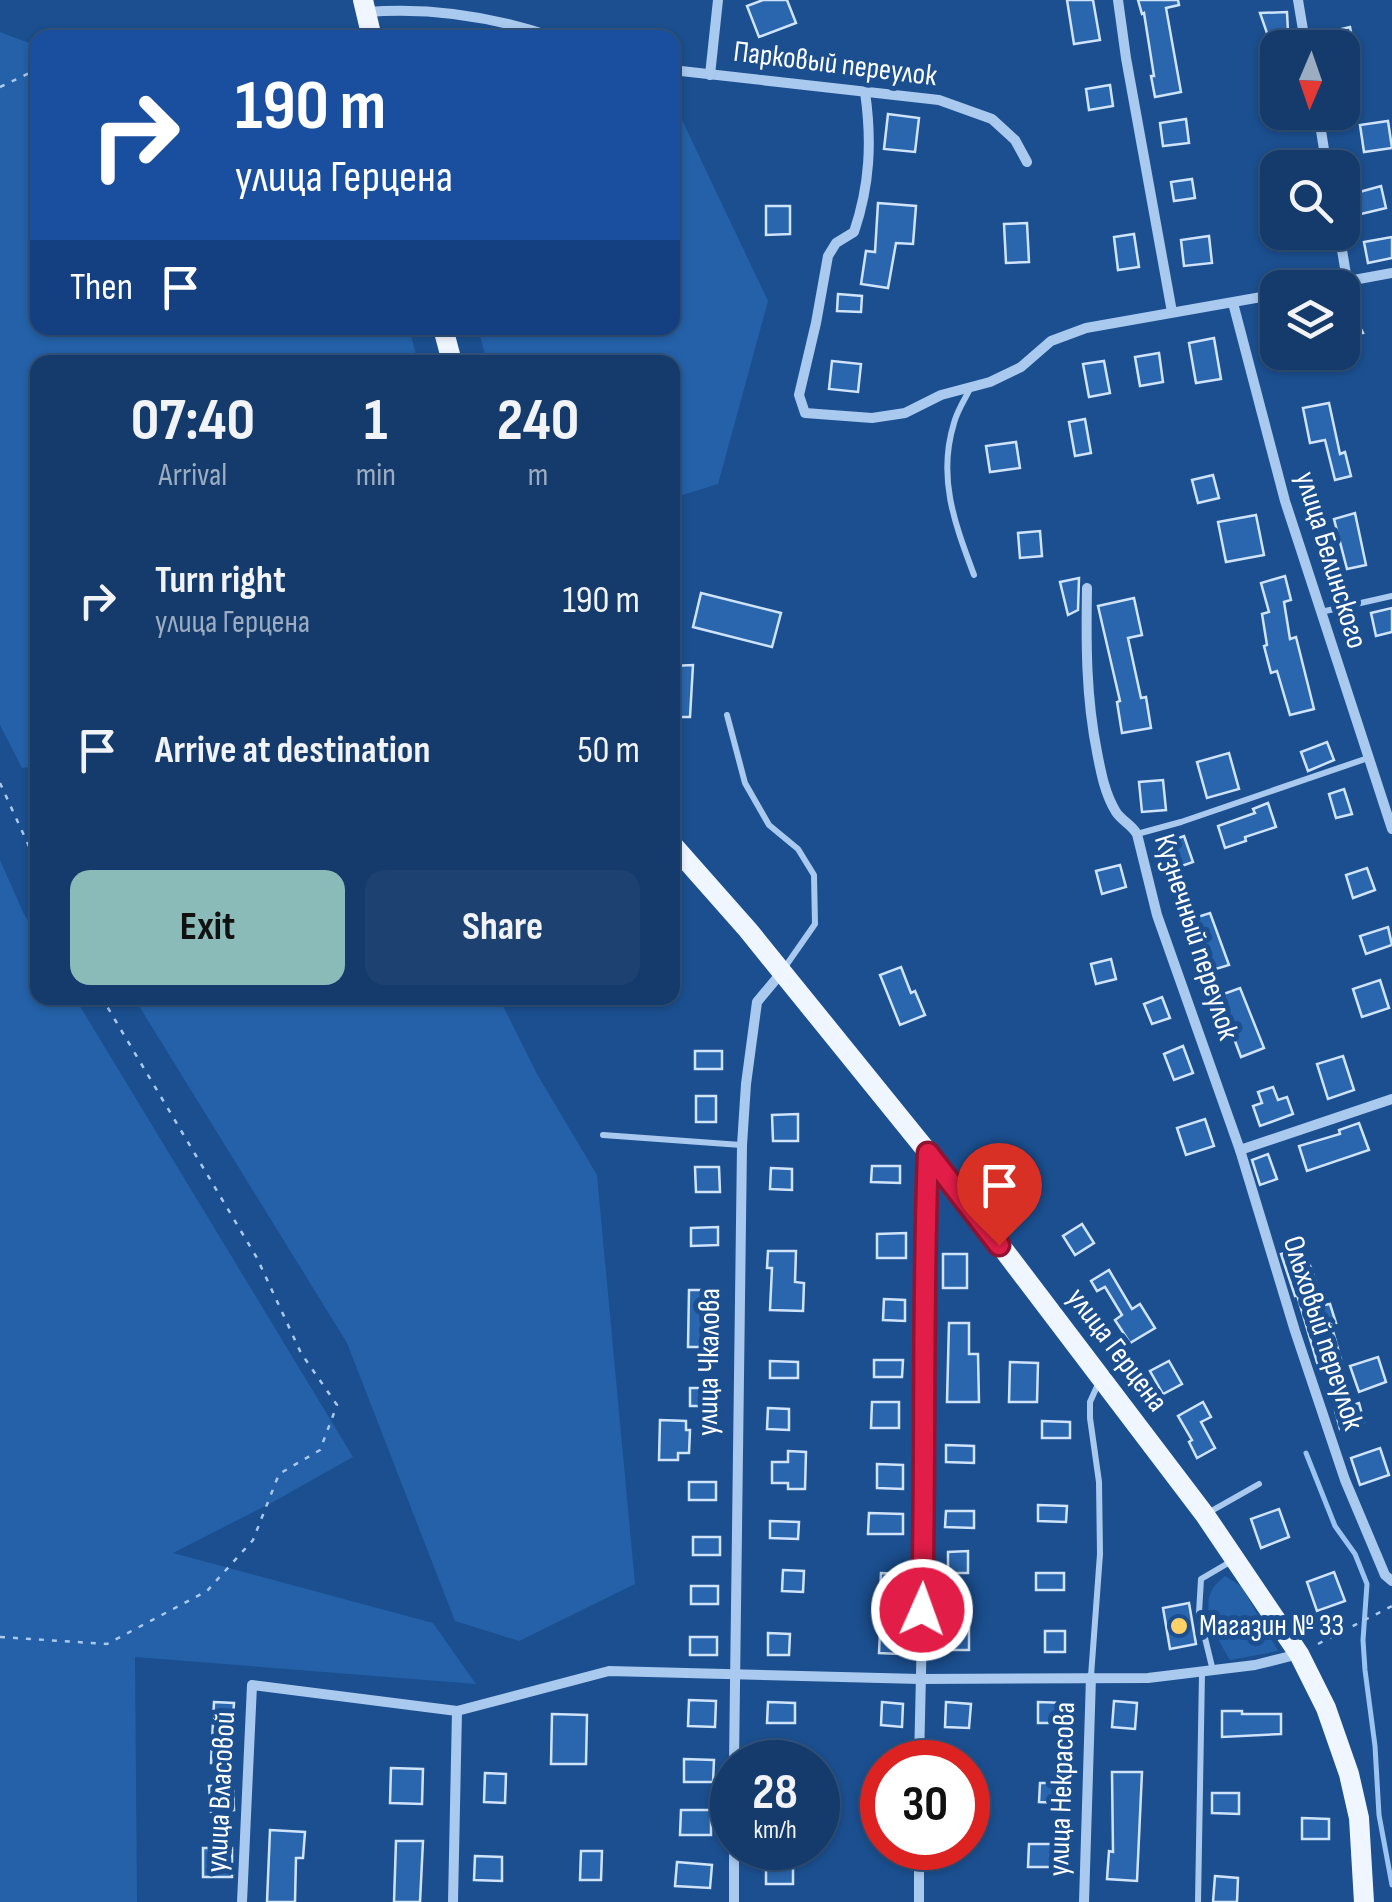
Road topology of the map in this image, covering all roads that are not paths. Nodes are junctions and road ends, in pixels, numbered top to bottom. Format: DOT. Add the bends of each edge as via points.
graph roads {
  1 [pos="718,0"];
  2 [pos="1118,0"];
  3 [pos="1298,0"];
  4 [pos="405,5"];
  5 [pos="364,6"];
  6 [pos="533,30"];
  7 [pos="1303,30"];
  8 [pos="680,71"];
  9 [pos="710,74"];
  10 [pos="865,92"];
  11 [pos="1026,162"];
  12 [pos="1392,272"];
  13 [pos="1360,278"];
  14 [pos="1260,298"];
  15 [pos="1233,303"];
  16 [pos="1172,312"];
  17 [pos="971,386"];
  18 [pos="974,575"];
  19 [pos="1087,588"];
  20 [pos="1392,596"];
  21 [pos="1321,612"];
  22 [pos="727,715"];
  23 [pos="1368,758"];
  24 [pos="1392,828"];
  25 [pos="1137,834"];
  26 [pos="680,853"];
  27 [pos="782,972"];
  28 [pos="1392,1099"];
  29 [pos="603,1135"];
  30 [pos="742,1145"];
  31 [pos="1240,1150"];
  32 [pos="928,1153"];
  33 [pos="1100,1378"];
  34 [pos="1259,1484"];
  35 [pos="1205,1515"];
  36 [pos="1235,1559"];
  37 [pos="1392,1580"];
  38 [pos="1299,1654"];
  39 [pos="1208,1672"];
  40 [pos="734,1674"];
  41 [pos="1090,1678"];
  42 [pos="920,1679"];
  43 [pos="457,1712"];
  44 [pos="734,1740"];
  45 [pos="920,1740"];
  46 [pos="734,1870"];
  47 [pos="919,1870"];
  48 [pos="242,1902"];
  49 [pos="452,1902"];
  50 [pos="734,1902"];
  51 [pos="919,1902"];
  52 [pos="1084,1902"];
  53 [pos="1198,1902"];
  54 [pos="1364,1902"];
  1 -- 9 [label="street"];
  2 -- 16 [label="street"];
  3 -- 7 [label="street"];
  4 -- 5 [label="street"];
  4 -- 6 [label="street"];
  8 -- 9 [label="street, Парковый переулок"];
  9 -- 10 [label="street, Парковый переулок"];
  10 -- 11 [label="street, Парковый переулок" via="939,100 992,119"];
  10 -- 17 [label="street" via="869,170 854,232 828,256 799,394 805,413 888,416"];
  12 -- 13 [label="street"];
  14 -- 15 [label="street"];
  15 -- 16 [label="street"];
  15 -- 21 [label="street, улица Белинского"];
  16 -- 17 [label="street" via="1051,340 1020,366"];
  17 -- 18 [label="lane" via="954,421 946,466 954,521"];
  19 -- 25 [label="street, Кузнечный переулок" via="1086,670 1104,785 1118,816"];
  20 -- 21 [label="lane"];
  21 -- 23 [label="street, улица Белинского"];
  22 -- 27 [label="lane" via="745,783 769,825 798,849 814,876 815,924"];
  23 -- 24 [label="street, улица Белинского"];
  23 -- 25 [label="lane"];
  25 -- 31 [label="street, Кузнечный переулок" via="1158,915"];
  26 -- 27 [label="main road, улица Герцена"];
  27 -- 30 [label="street, улица Чкалова" via="757,1002"];
  27 -- 32 [label="main road, улица Герцена"];
  28 -- 31 [label="street"];
  29 -- 30 [label="lane"];
  30 -- 40 [label="street, улица Чкалова"];
  31 -- 37 [label="street, Ольховый переулок" via="1345,1480"];
  32 -- 33 [label="main road, улица Герцена"];
  32 -- 42 [label="street"];
  33 -- 35 [label="main road, улица Герцена"];
  33 -- 41 [label="lane" via="1090,1402 1100,1554"];
  34 -- 35 [label="lane"];
  35 -- 36 [label="main road, улица Герцена"];
  36 -- 38 [label="main road, улица Герцена"];
  36 -- 39 [label="lane" via="1201,1580"];
  38 -- 39 [label="street"];
  38 -- 54 [label="main road, улица Герцена" via="1349,1774"];
  39 -- 41 [label="street"];
  39 -- 53 [label="lane"];
  40 -- 42 [label="street"];
  40 -- 43 [label="street" via="608,1671"];
  40 -- 44 [label="street, улица Чкалова"];
  41 -- 42 [label="street"];
  41 -- 52 [label="street, улица Некрасова"];
  42 -- 45 [label="street"];
  43 -- 48 [label="street, улица Власовой" via="252,1685"];
  43 -- 49 [label="street"];
  46 -- 50 [label="street"];
  47 -- 51 [label="street"];
}
